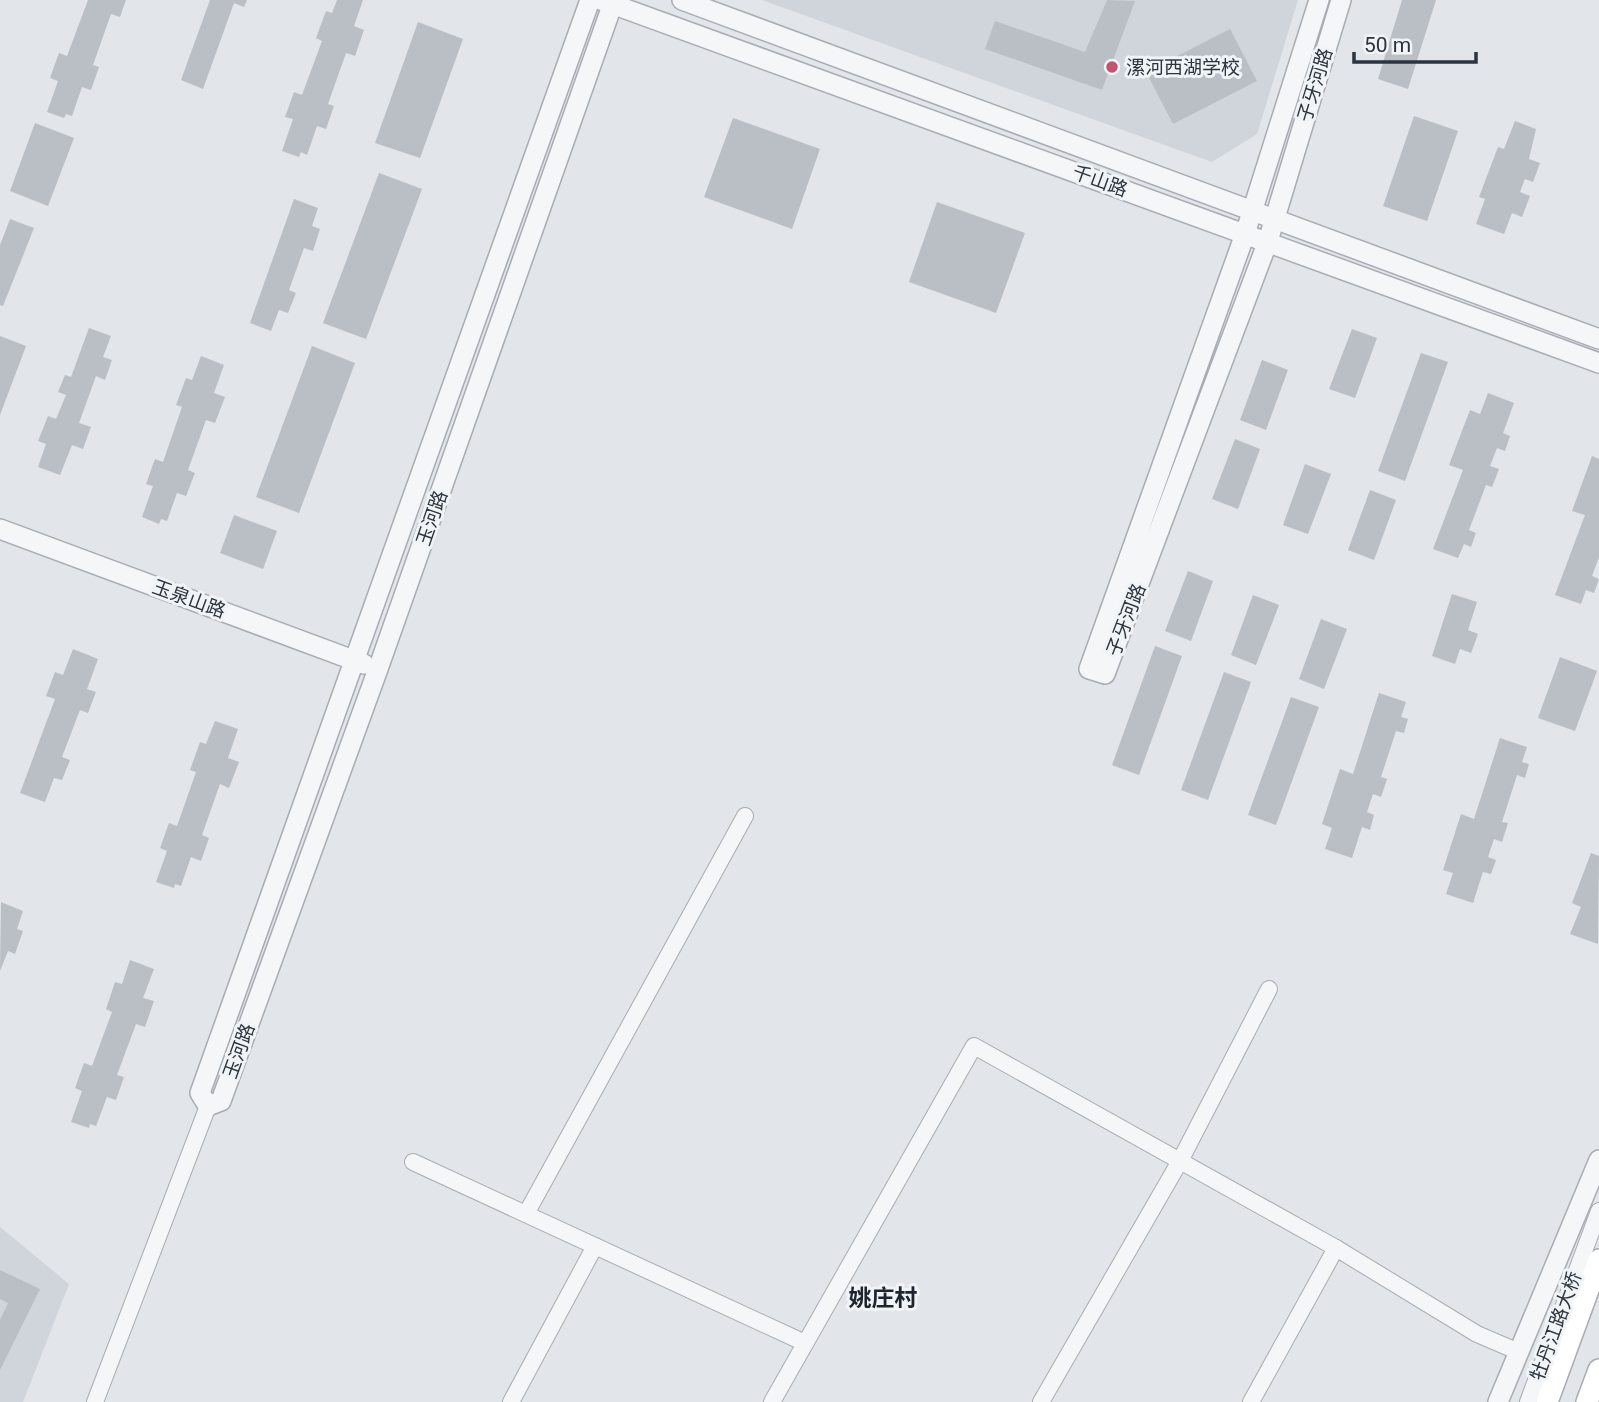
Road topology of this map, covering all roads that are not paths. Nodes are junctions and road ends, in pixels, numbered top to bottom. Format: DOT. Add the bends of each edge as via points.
graph roads {
  1 [pos="590,0"];
  2 [pos="682,0"];
  3 [pos="1319,0"];
  4 [pos="1341,0"];
  5 [pos="609,2"];
  6 [pos="1252,211"];
  7 [pos="1275,219"];
  8 [pos="1245,234"];
  9 [pos="1268,241"];
  10 [pos="1599,339"];
  11 [pos="1599,363"];
  12 [pos="0,529"];
  13 [pos="353,660"];
  14 [pos="378,669"];
  15 [pos="745,816"];
  16 [pos="1269,989"];
  17 [pos="208,1106"];
  18 [pos="1599,1160"];
  19 [pos="1180,1161"];
  20 [pos="413,1162"];
  21 [pos="1599,1211"];
  22 [pos="526,1214"];
  23 [pos="595,1246"];
  24 [pos="1336,1248"];
  25 [pos="1599,1260"];
  26 [pos="805,1343"];
  27 [pos="1519,1352"];
  28 [pos="1599,1370"];
  29 [pos="95,1402"];
  30 [pos="510,1402"];
  31 [pos="772,1402"];
  32 [pos="1041,1402"];
  33 [pos="1251,1402"];
  34 [pos="1499,1402"];
  35 [pos="1528,1402"];
  36 [pos="1547,1402"];
  37 [pos="1587,1402"];
  1 -- 13 [label="street, 玉河路"];
  2 -- 6 [label="street, 千山路"];
  3 -- 6 [label="street, 子牙河路"];
  4 -- 7 [label="street, 子牙河路"];
  5 -- 8 [label="street, 千山路"];
  5 -- 14 [label="street, 玉河路"];
  6 -- 7 [label="street, 千山路"];
  6 -- 8 [label="street, 子牙河路"];
  7 -- 9 [label="street, 子牙河路"];
  7 -- 10 [label="street, 千山路"];
  8 -- 9 [label="street, 千山路"];
  8 -- 9 [label="street, 子牙河路" via="1089,668 1105,674"];
  9 -- 11 [label="street, 千山路"];
  12 -- 13 [label="street, 玉泉山路"];
  13 -- 14 [label="street, 玉泉山路"];
  13 -- 17 [label="street, 玉河路" via="200,1093"];
  14 -- 17 [label="street, 玉河路" via="221,1101"];
  15 -- 22 [label="street"];
  16 -- 19 [label="street"];
  17 -- 29 [label="street"];
  18 -- 27 [label="street"];
  19 -- 24 [label="street"];
  19 -- 26 [label="street" via="974,1046"];
  19 -- 32 [label="street"];
  20 -- 22 [label="street"];
  21 -- 35 [label="street, 牡丹江路大桥"];
  22 -- 23 [label="street"];
  23 -- 26 [label="street"];
  23 -- 30 [label="street"];
  24 -- 27 [label="street" via="1477,1334"];
  24 -- 33 [label="street"];
  25 -- 36 [label="main road, 牡丹江路大桥"];
  26 -- 31 [label="street"];
  27 -- 34 [label="street"];
  28 -- 37 [label="main road"];
}
